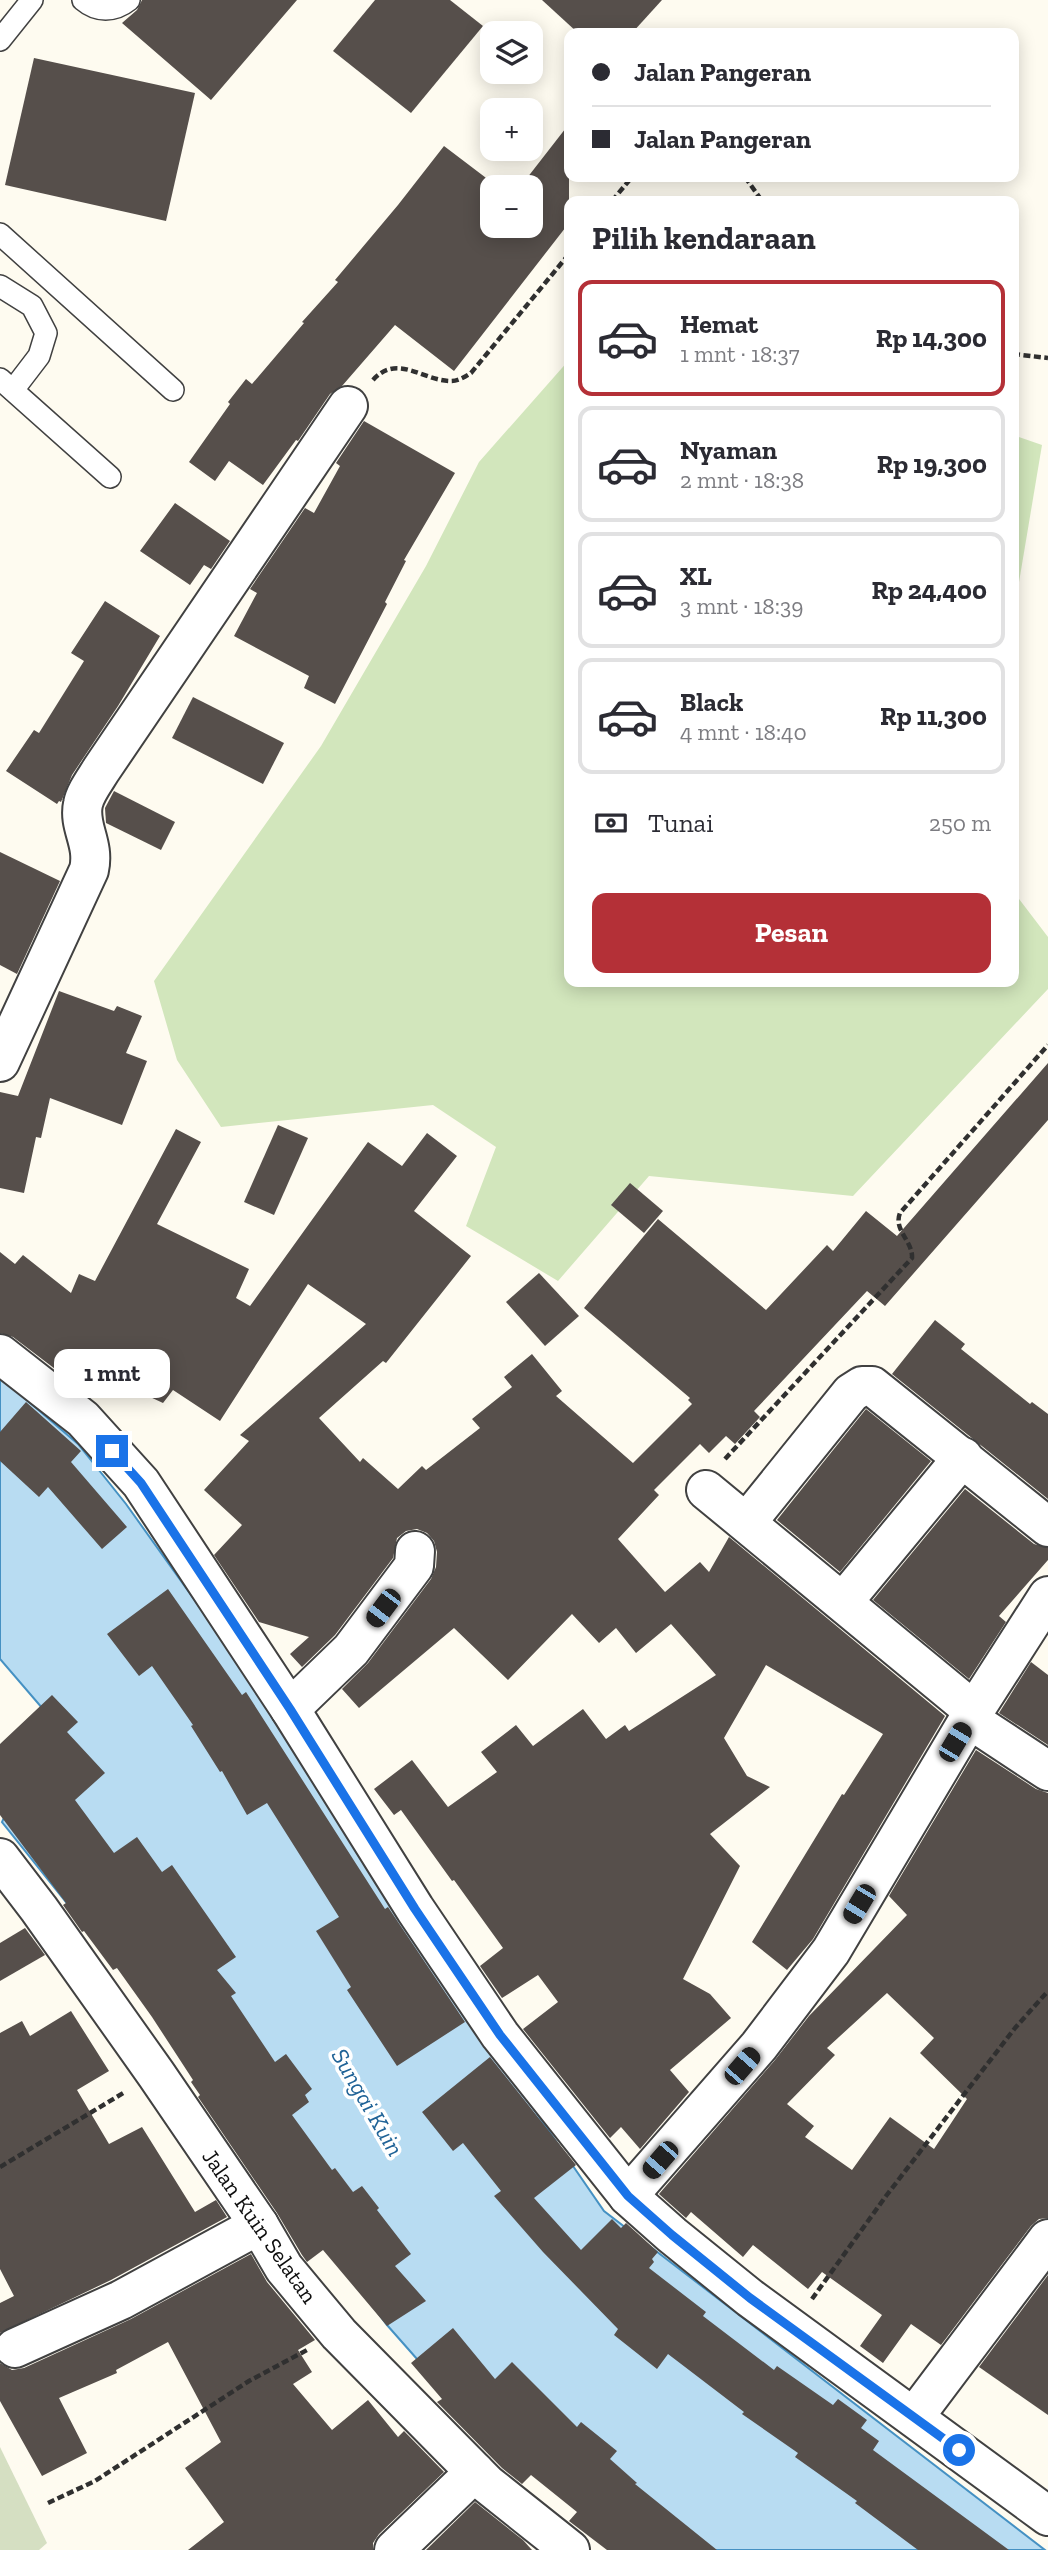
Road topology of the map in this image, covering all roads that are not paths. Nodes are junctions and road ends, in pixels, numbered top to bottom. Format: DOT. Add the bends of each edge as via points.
graph roads {
  1 [pos="32,0"];
  2 [pos="83,0"];
  3 [pos="129,0"];
  4 [pos="0,40"];
  5 [pos="0,234"];
  6 [pos="0,286"];
  7 [pos="6,384"];
  8 [pos="173,390"];
  9 [pos="348,406"];
  10 [pos="110,477"];
  11 [pos="0,1062"];
  12 [pos="0,1354"];
  13 [pos="963,1457"];
  14 [pos="706,1490"];
  15 [pos="747,1522"];
  16 [pos="1048,1527"];
  17 [pos="415,1551"];
  18 [pos="1048,1596"];
  19 [pos="843,1602"];
  20 [pos="290,1709"];
  21 [pos="971,1715"];
  22 [pos="1048,1771"];
  23 [pos="3,1867"];
  24 [pos="628,2196"];
  25 [pos="259,2225"];
  26 [pos="1048,2239"];
  27 [pos="15,2348"];
  28 [pos="914,2417"];
  29 [pos="475,2472"];
  30 [pos="1048,2516"];
  31 [pos="394,2550"];
  32 [pos="570,2550"];
  1 -- 4 [label="lane"];
  2 -- 3 [label="lane" via="92,8 104,9 120,7"];
  5 -- 8 [label="lane"];
  6 -- 7 [label="lane" via="32,306 46,333 39,356"];
  7 -- 10 [label="lane"];
  9 -- 11 [label="street" via="85,797 82,816 91,846 89,870"];
  12 -- 20 [label="street" via="83,1419 141,1483"];
  13 -- 15 [label="street" via="872,1386 862,1386 851,1393"];
  13 -- 16 [label="street"];
  13 -- 19 [label="street"];
  14 -- 15 [label="street"];
  15 -- 19 [label="street"];
  17 -- 20 [label="street" via="414,1566 351,1650"];
  18 -- 21 [label="street"];
  19 -- 21 [label="street"];
  20 -- 24 [label="street" via="500,2035"];
  21 -- 22 [label="street"];
  21 -- 24 [label="street" via="823,1962 759,2046"];
  23 -- 25 [label="street, Jalan Kuin Selatan" via="40,1909"];
  24 -- 28 [label="street" via="791,2328"];
  25 -- 27 [label="street" via="121,2300"];
  25 -- 29 [label="street, Jalan Kuin Selatan" via="284,2268 339,2334"];
  26 -- 28 [label="street"];
  28 -- 30 [label="street"];
  29 -- 31 [label="street"];
  29 -- 32 [label="street, Jalan Kuin Selatan"];
}
